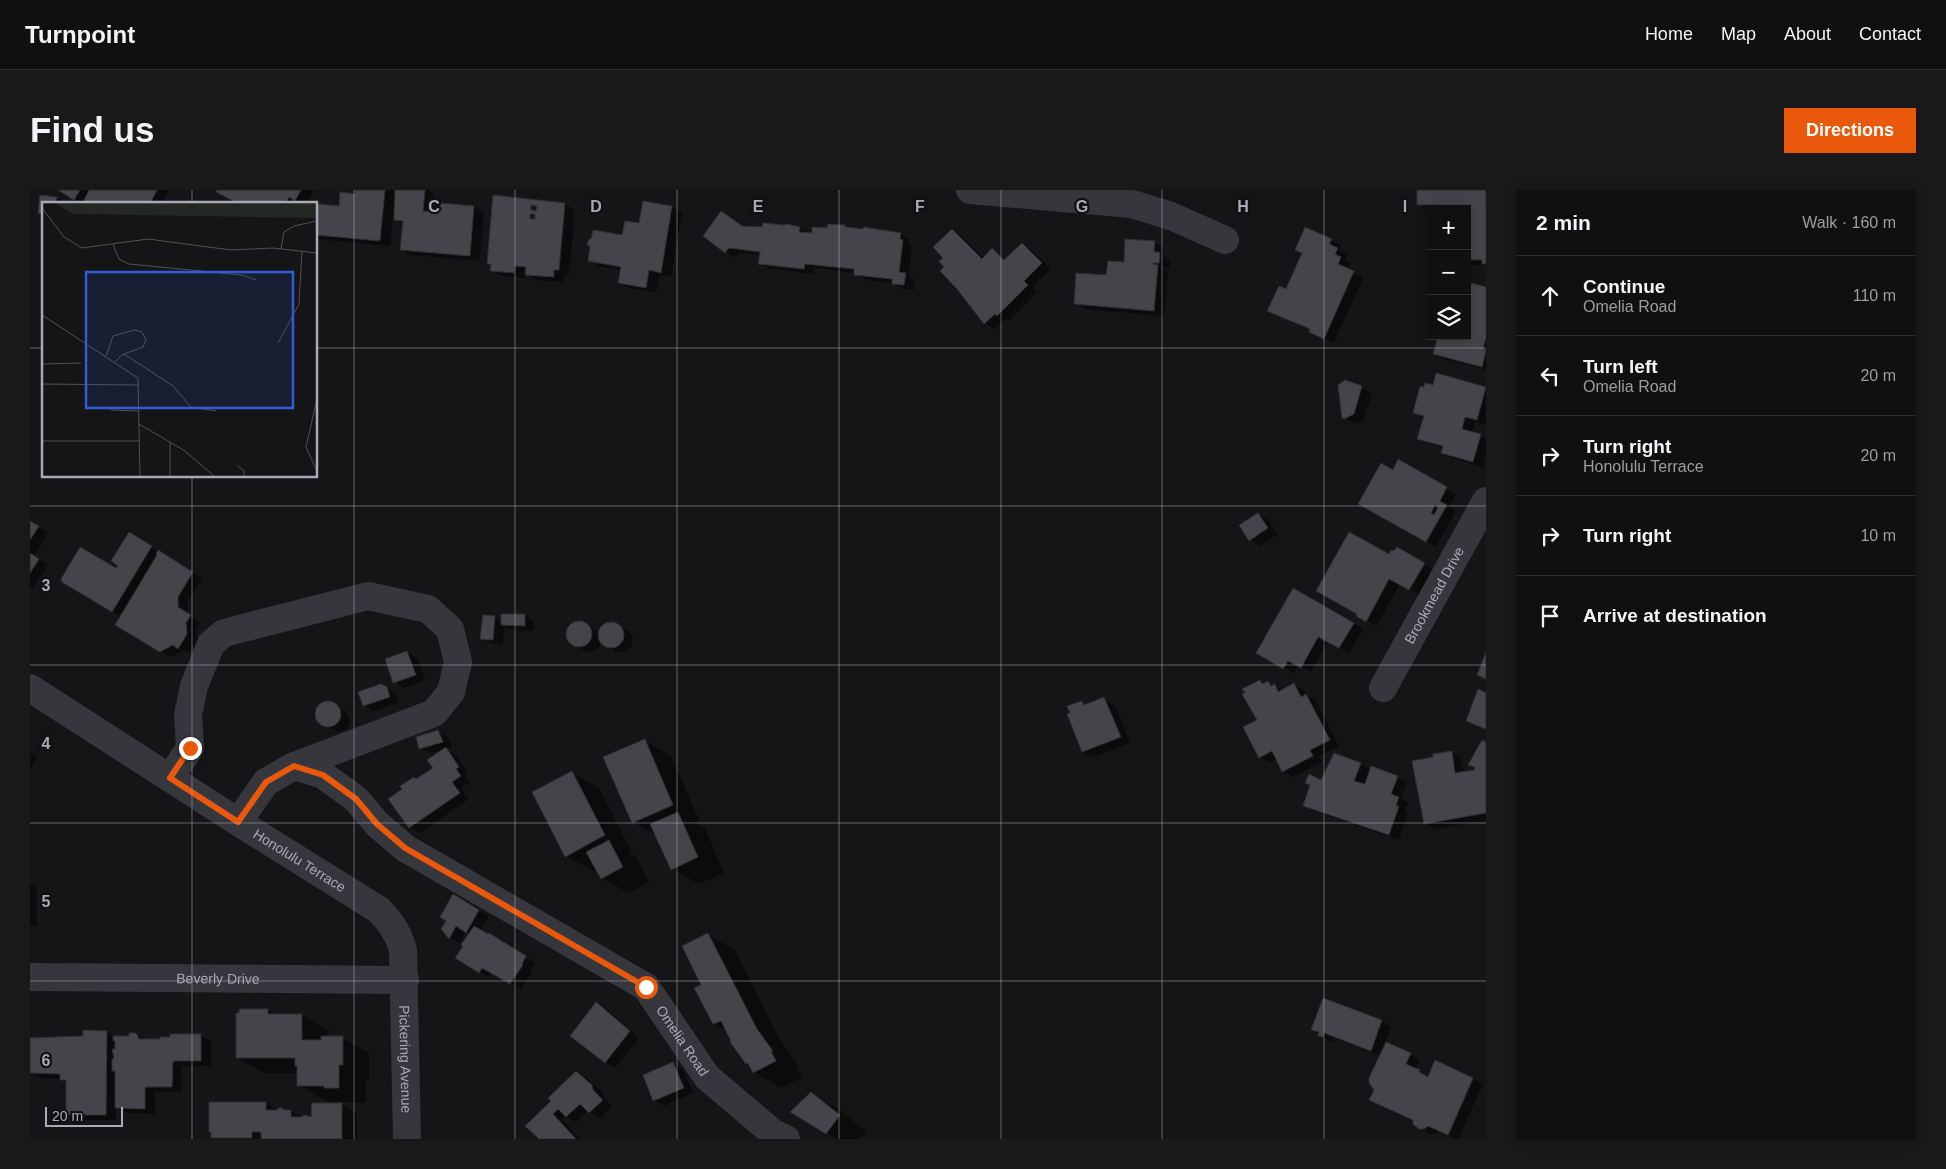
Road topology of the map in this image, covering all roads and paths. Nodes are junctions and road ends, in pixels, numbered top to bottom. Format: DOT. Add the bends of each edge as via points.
graph roads {
  1 [pos="970,190"];
  2 [pos="1225,240"];
  3 [pos="1486,501"];
  4 [pos="30,688"];
  5 [pos="1383,688"];
  6 [pos="294,766"];
  7 [pos="170,778"];
  8 [pos="238,822"];
  9 [pos="30,977"];
  10 [pos="405,980"];
  11 [pos="407,1139"];
  12 [pos="786,1139"];
  1 -- 2 [label="street" via="1132,204 1171,216"];
  3 -- 5 [label="street, Brookmead Drive"];
  4 -- 7 [label="street, Honolulu Terrace"];
  6 -- 7 [label="street" via="434,713 450,692 458,662 450,630 428,609 368,596 224,633 211,644 194,686 188,715 190,748"];
  6 -- 8 [label="street" via="266,782"];
  6 -- 12 [label="street, Omelia Road" via="323,775 356,799 377,824 405,848 646,987 707,1077 774,1133"];
  7 -- 8 [label="street, Honolulu Terrace"];
  8 -- 10 [label="street, Honolulu Terrace" via="379,910 400,939"];
  9 -- 10 [label="street, Beverly Drive"];
  10 -- 11 [label="street, Pickering Avenue"];
}
